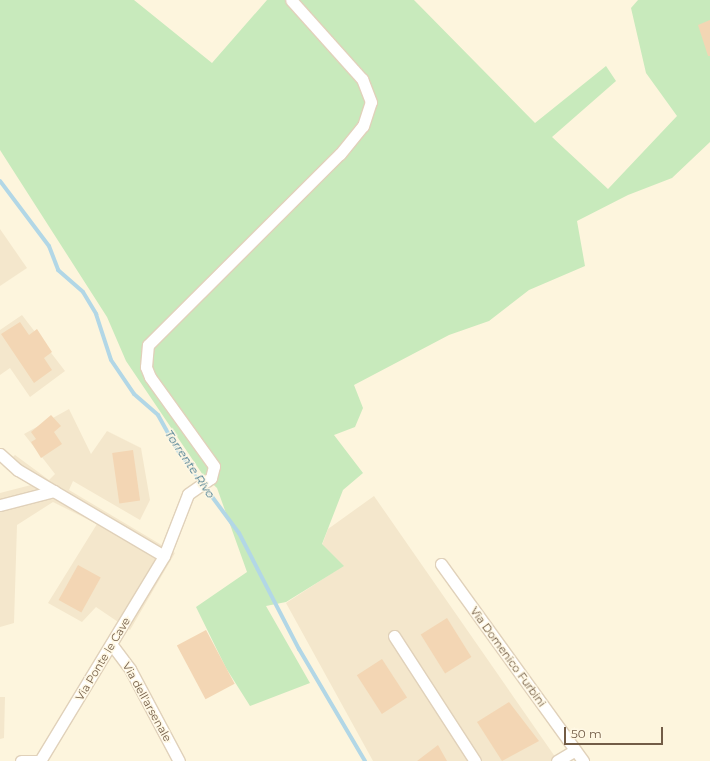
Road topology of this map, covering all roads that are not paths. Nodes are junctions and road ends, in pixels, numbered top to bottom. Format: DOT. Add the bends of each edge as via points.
graph roads {
  1 [pos="291,0"];
  2 [pos="0,454"];
  3 [pos="54,491"];
  4 [pos="0,505"];
  5 [pos="164,556"];
  6 [pos="440,564"];
  7 [pos="394,636"];
  8 [pos="112,645"];
  9 [pos="575,750"];
  10 [pos="21,761"];
  11 [pos="40,761"];
  12 [pos="179,761"];
  13 [pos="475,761"];
  14 [pos="556,761"];
  15 [pos="583,761"];
  1 -- 5 [label="street, Via Ponte le Cave" via="362,79 370,102 363,126 340,154 148,345 146,367 150,377 211,461 214,472 192,491"];
  2 -- 3 [label="street"];
  3 -- 4 [label="street"];
  3 -- 5 [label="street"];
  5 -- 8 [label="street, Via Ponte le Cave"];
  6 -- 9 [label="street, Via Domenico Furbini"];
  7 -- 13 [label="street"];
  8 -- 11 [label="street, Via Ponte le Cave"];
  8 -- 12 [label="street, Via dell'arsenale" via="130,669"];
  9 -- 14 [label="street"];
  9 -- 15 [label="street, Via Domenico Furbini"];
  10 -- 11 [label="street"];
}
